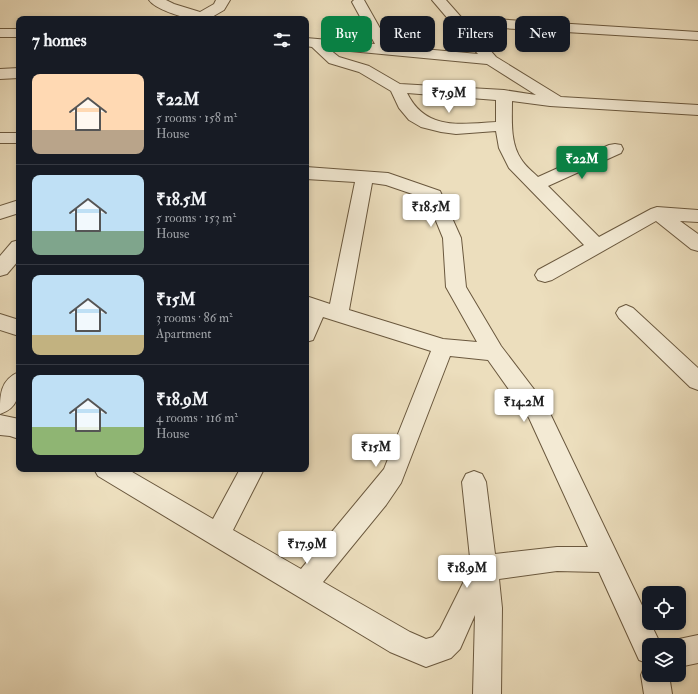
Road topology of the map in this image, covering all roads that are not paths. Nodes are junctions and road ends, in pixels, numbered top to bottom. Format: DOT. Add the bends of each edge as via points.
graph roads {
  1 [pos="156,0"];
  2 [pos="223,0"];
  3 [pos="439,0"];
  4 [pos="359,2"];
  5 [pos="169,7"];
  6 [pos="161,16"];
  7 [pos="198,16"];
  8 [pos="208,16"];
  9 [pos="453,16"];
  10 [pos="507,24"];
  11 [pos="0,33"];
  12 [pos="16,33"];
  13 [pos="698,36"];
  14 [pos="380,41"];
  15 [pos="309,44"];
  16 [pos="380,50"];
  17 [pos="406,52"];
  18 [pos="484,52"];
  19 [pos="491,60"];
  20 [pos="16,73"];
  21 [pos="0,74"];
  22 [pos="397,88"];
  23 [pos="504,95"];
  24 [pos="557,101"];
  25 [pos="698,110"];
  26 [pos="504,126"];
  27 [pos="615,149"];
  28 [pos="309,173"];
  29 [pos="365,177"];
  30 [pos="536,185"];
  31 [pos="16,207"];
  32 [pos="0,213"];
  33 [pos="657,213"];
  34 [pos="698,216"];
  35 [pos="698,244"];
  36 [pos="597,246"];
  37 [pos="16,251"];
  38 [pos="0,270"];
  39 [pos="545,275"];
  40 [pos="311,305"];
  41 [pos="626,313"];
  42 [pos="338,314"];
  43 [pos="309,317"];
  44 [pos="0,322"];
  45 [pos="16,327"];
  46 [pos="443,347"];
  47 [pos="494,352"];
  48 [pos="698,381"];
  49 [pos="16,385"];
  50 [pos="0,405"];
  51 [pos="0,425"];
  52 [pos="16,428"];
  53 [pos="111,472"];
  54 [pos="250,472"];
  55 [pos="474,482"];
  56 [pos="218,535"];
  57 [pos="607,560"];
  58 [pos="484,568"];
  59 [pos="304,586"];
  60 [pos="643,638"];
  61 [pos="698,649"];
  62 [pos="686,652"];
  63 [pos="656,682"];
  64 [pos="487,694"];
  65 [pos="658,694"];
  1 -- 5 [label="street"];
  2 -- 8 [label="street" via="220,6"];
  3 -- 9 [label="street"];
  4 -- 14 [label="street"];
  5 -- 6 [label="street"];
  5 -- 7 [label="street"];
  10 -- 13 [label="street"];
  11 -- 12 [label="street"];
  15 -- 16 [label="street"];
  15 -- 22 [label="street" via="334,60 364,69"];
  17 -- 19 [label="street"];
  18 -- 19 [label="street"];
  19 -- 24 [label="street"];
  20 -- 21 [label="street"];
  22 -- 23 [label="street"];
  22 -- 26 [label="street" via="402,101 412,114 427,124 442,128"];
  23 -- 24 [label="street"];
  23 -- 26 [label="street"];
  24 -- 25 [label="street"];
  26 -- 30 [label="street" via="510,157"];
  27 -- 30 [label="street"];
  28 -- 29 [label="street"];
  29 -- 42 [label="street"];
  29 -- 47 [label="street" via="388,179 434,195 452,238 456,288"];
  30 -- 36 [label="street"];
  31 -- 32 [label="street"];
  33 -- 34 [label="street"];
  33 -- 35 [label="street"];
  33 -- 36 [label="street"];
  36 -- 39 [label="street"];
  37 -- 38 [label="street"];
  40 -- 42 [label="street"];
  40 -- 43 [label="street"];
  41 -- 48 [label="street"];
  42 -- 46 [label="street"];
  44 -- 45 [label="street"];
  46 -- 47 [label="street"];
  46 -- 59 [label="street" via="393,474"];
  47 -- 57 [label="street" via="538,412"];
  49 -- 50 [label="street"];
  51 -- 52 [label="street"];
  53 -- 56 [label="street"];
  54 -- 56 [label="street"];
  55 -- 58 [label="street"];
  56 -- 59 [label="street"];
  57 -- 58 [label="street" via="557,559"];
  57 -- 60 [label="street"];
  58 -- 59 [label="street" via="450,639 441,648 426,653 400,642"];
  58 -- 64 [label="street" via="489,608"];
  61 -- 62 [label="street"];
  63 -- 65 [label="street"];
}
